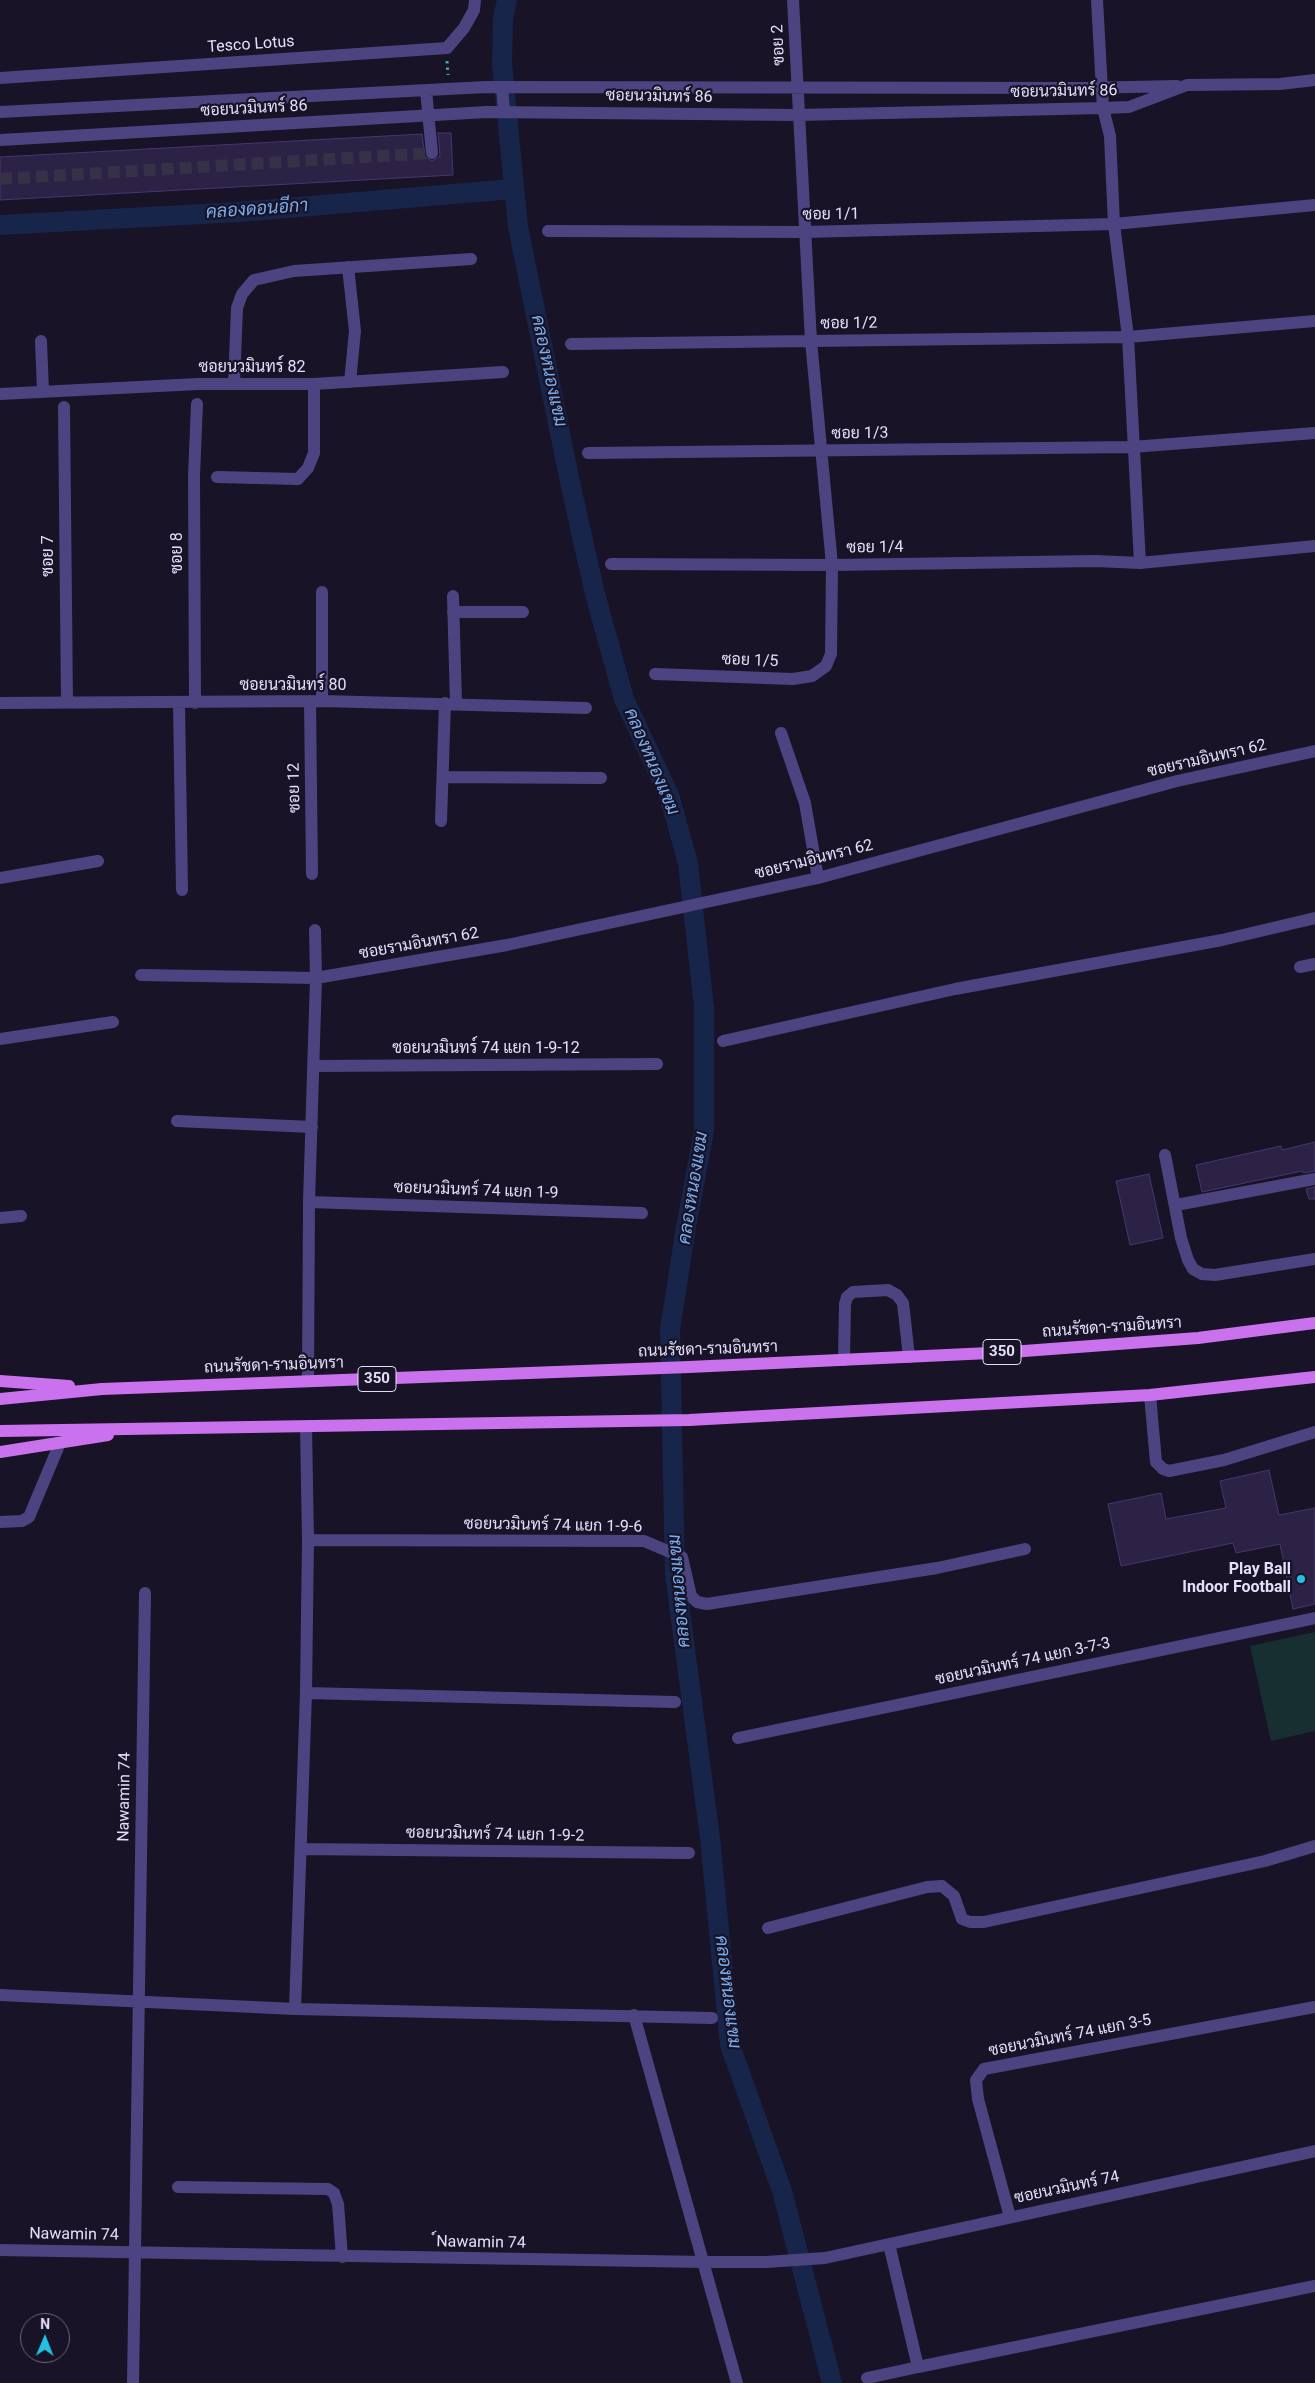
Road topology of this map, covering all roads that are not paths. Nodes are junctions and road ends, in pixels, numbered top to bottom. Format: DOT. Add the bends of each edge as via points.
graph roads {
  1 [pos="475,0"];
  2 [pos="793,0"];
  3 [pos="1097,0"];
  4 [pos="0,78"];
  5 [pos="1315,80"];
  6 [pos="1187,86"];
  7 [pos="502,87"];
  8 [pos="1102,87"];
  9 [pos="796,88"];
  10 [pos="426,90"];
  11 [pos="1103,108"];
  12 [pos="0,112"];
  13 [pos="504,112"];
  14 [pos="798,115"];
  15 [pos="428,116"];
  16 [pos="0,140"];
  17 [pos="432,153"];
  18 [pos="1315,205"];
  19 [pos="1114,224"];
  20 [pos="548,231"];
  21 [pos="805,232"];
  22 [pos="471,259"];
  23 [pos="348,267"];
  24 [pos="1315,321"];
  25 [pos="1128,337"];
  26 [pos="41,341"];
  27 [pos="811,341"];
  28 [pos="571,344"];
  29 [pos="503,372"];
  30 [pos="350,382"];
  31 [pos="234,384"];
  32 [pos="314,384"];
  33 [pos="42,392"];
  34 [pos="0,394"];
  35 [pos="197,404"];
  36 [pos="64,408"];
  37 [pos="1315,432"];
  38 [pos="1132,447"];
  39 [pos="823,451"];
  40 [pos="588,453"];
  41 [pos="217,477"];
  42 [pos="1315,546"];
  43 [pos="1140,563"];
  44 [pos="611,564"];
  45 [pos="832,565"];
  46 [pos="322,592"];
  47 [pos="452,596"];
  48 [pos="453,612"];
  49 [pos="523,612"];
  50 [pos="831,654"];
  51 [pos="655,674"];
  52 [pos="316,701"];
  53 [pos="0,703"];
  54 [pos="66,703"];
  55 [pos="195,703"];
  56 [pos="179,704"];
  57 [pos="450,704"];
  58 [pos="586,708"];
  59 [pos="781,733"];
  60 [pos="1315,751"];
  61 [pos="443,777"];
  62 [pos="601,778"];
  63 [pos="441,821"];
  64 [pos="98,861"];
  65 [pos="312,874"];
  66 [pos="0,878"];
  67 [pos="818,878"];
  68 [pos="182,890"];
  69 [pos="1315,918"];
  70 [pos="315,930"];
  71 [pos="1315,964"];
  72 [pos="1300,967"];
  73 [pos="141,975"];
  74 [pos="316,978"];
  75 [pos="113,1022"];
  76 [pos="0,1038"];
  77 [pos="723,1041"];
  78 [pos="657,1064"];
  79 [pos="314,1066"];
  80 [pos="177,1121"];
  81 [pos="312,1126"];
  82 [pos="1165,1155"];
  83 [pos="1315,1179"];
  84 [pos="309,1202"];
  85 [pos="1176,1205"];
  86 [pos="642,1213"];
  87 [pos="21,1216"];
  88 [pos="0,1218"];
  89 [pos="1315,1259"];
  90 [pos="1315,1323"];
  91 [pos="909,1357"];
  92 [pos="844,1360"];
  93 [pos="1315,1377"];
  94 [pos="0,1381"];
  95 [pos="308,1381"];
  96 [pos="102,1389"];
  97 [pos="1150,1394"];
  98 [pos="0,1399"];
  99 [pos="306,1427"];
  100 [pos="150,1428"];
  101 [pos="0,1431"];
  102 [pos="1315,1432"];
  103 [pos="60,1444"];
  104 [pos="0,1452"];
  105 [pos="0,1522"];
  106 [pos="308,1540"];
  107 [pos="1025,1549"];
  108 [pos="145,1593"];
  109 [pos="1315,1618"];
  110 [pos="306,1693"];
  111 [pos="675,1702"];
  112 [pos="738,1738"];
  113 [pos="1315,1846"];
  114 [pos="301,1850"];
  115 [pos="689,1853"];
  116 [pos="768,1928"];
  117 [pos="0,1995"];
  118 [pos="137,2002"];
  119 [pos="1315,2006"];
  120 [pos="295,2009"];
  121 [pos="634,2015"];
  122 [pos="712,2018"];
  123 [pos="1315,2151"];
  124 [pos="178,2187"];
  125 [pos="1010,2217"];
  126 [pos="889,2244"];
  127 [pos="0,2250"];
  128 [pos="137,2252"];
  129 [pos="342,2257"];
  130 [pos="825,2258"];
  131 [pos="704,2262"];
  132 [pos="1315,2286"];
  133 [pos="918,2367"];
  134 [pos="867,2378"];
  135 [pos="133,2383"];
  136 [pos="737,2383"];
  1 -- 4 [label="street, Tesco Lotus" via="474,10 464,28 447,48"];
  2 -- 9 [label="street, ซอย 2"];
  3 -- 8 [label="street"];
  5 -- 6 [label="street, ซอยนวมินทร์ 86"];
  6 -- 8 [label="street, ซอยนวมินทร์ 86"];
  6 -- 11 [label="street, ซอยนวมินทร์ 86" via="1129,106"];
  7 -- 9 [label="street, ซอยนวมินทร์ 86"];
  7 -- 10 [label="street, ซอยนวมินทร์ 86"];
  7 -- 13 [label="street"];
  8 -- 9 [label="street, ซอยนวมินทร์ 86"];
  8 -- 11 [label="street"];
  9 -- 14 [label="street, ซอย 2"];
  10 -- 12 [label="street, ซอยนวมินทร์ 86"];
  10 -- 15 [label="street"];
  11 -- 14 [label="street, ซอยนวมินทร์ 86"];
  11 -- 19 [label="street" via="1110,136"];
  13 -- 14 [label="street, ซอยนวมินทร์ 86"];
  13 -- 15 [label="street, ซอยนวมินทร์ 86"];
  14 -- 21 [label="street, ซอย 2"];
  15 -- 16 [label="street, ซอยนวมินทร์ 86"];
  15 -- 17 [label="street"];
  18 -- 19 [label="street, ซอย 1/1"];
  19 -- 21 [label="street, ซอย 1/1"];
  19 -- 25 [label="street"];
  20 -- 21 [label="street, ซอย 1/1"];
  21 -- 27 [label="street, ซอย 2"];
  22 -- 23 [label="street"];
  23 -- 30 [label="street" via="355,331"];
  23 -- 31 [label="street" via="294,271 254,280 242,294 237,308"];
  24 -- 25 [label="street, ซอย 1/2"];
  25 -- 27 [label="street, ซอย 1/2"];
  25 -- 38 [label="street"];
  26 -- 33 [label="street"];
  27 -- 28 [label="street, ซอย 1/2"];
  27 -- 39 [label="street, ซอย 2"];
  29 -- 30 [label="street, ซอยนวมินทร์ 82"];
  30 -- 32 [label="street, ซอยนวมินทร์ 82"];
  31 -- 32 [label="street, ซอยนวมินทร์ 82"];
  31 -- 33 [label="street, ซอยนวมินทร์ 82"];
  32 -- 41 [label="street" via="314,453 308,468 298,479"];
  33 -- 34 [label="street, ซอยนวมินทร์ 82"];
  35 -- 55 [label="street, ซอย 8" via="194,476"];
  36 -- 54 [label="street, ซอย 7"];
  37 -- 38 [label="street, ซอย 1/3"];
  38 -- 39 [label="street, ซอย 1/3"];
  38 -- 43 [label="street"];
  39 -- 40 [label="street, ซอย 1/3"];
  39 -- 45 [label="street, ซอย 2"];
  42 -- 43 [label="street, ซอย 1/4"];
  43 -- 45 [label="street, ซอย 1/4"];
  44 -- 45 [label="street, ซอย 1/4"];
  45 -- 50 [label="street, ซอย 2"];
  46 -- 52 [label="street, ซอย 12"];
  47 -- 48 [label="street"];
  48 -- 49 [label="street"];
  48 -- 57 [label="street"];
  50 -- 51 [label="street, ซอย 1/5" via="826,666 812,676 793,679"];
  52 -- 55 [label="street, ซอยนวมินทร์ 80"];
  52 -- 57 [label="street, ซอยนวมินทร์ 80"];
  52 -- 65 [label="street, ซอย 12"];
  53 -- 54 [label="street, ซอยนวมินทร์ 80"];
  54 -- 56 [label="street, ซอยนวมินทร์ 80"];
  55 -- 56 [label="street, ซอยนวมินทร์ 80"];
  56 -- 68 [label="street"];
  57 -- 58 [label="street, ซอยนวมินทร์ 80"];
  57 -- 61 [label="street"];
  59 -- 67 [label="street" via="804,803"];
  60 -- 67 [label="street, ซอยรามอินทรา 62" via="1177,781"];
  61 -- 62 [label="street"];
  61 -- 63 [label="street"];
  64 -- 66 [label="street"];
  67 -- 74 [label="street, ซอยรามอินทรา 62" via="507,945"];
  69 -- 77 [label="street" via="1222,940 955,989"];
  70 -- 74 [label="street"];
  71 -- 72 [label="street"];
  73 -- 74 [label="street, ซอยรามอินทรา 62"];
  74 -- 79 [label="street"];
  75 -- 76 [label="street"];
  78 -- 79 [label="street, ซอยนวมินทร์ 74 แยก 1-9-12"];
  79 -- 81 [label="street"];
  80 -- 81 [label="street"];
  81 -- 84 [label="street"];
  82 -- 85 [label="street"];
  83 -- 85 [label="street"];
  84 -- 86 [label="street, ซอยนวมินทร์ 74 แยก 1-9"];
  84 -- 95 [label="street"];
  85 -- 89 [label="street" via="1188,1260 1193,1269 1202,1274 1215,1275"];
  87 -- 88 [label="street"];
  90 -- 91 [label="main road, ถนนรัชดา-รามอินทรา / 350" via="1198,1338"];
  91 -- 92 [label="main road, ถนนรัชดา-รามอินทรา / 350"];
  91 -- 92 [label="street" via="903,1303 888,1290 853,1292 845,1304"];
  92 -- 95 [label="main road, ถนนรัชดา-รามอินทรา / 350"];
  93 -- 97 [label="main road"];
  94 -- 96 [label="main road, ถนนรัชดา-รามอินทรา / 350"];
  95 -- 96 [label="main road, ถนนรัชดา-รามอินทรา / 350"];
  96 -- 98 [label="main road, ถนนรัชดา-รามอินทรา / 350"];
  97 -- 99 [label="main road" via="689,1420"];
  97 -- 102 [label="street" via="1156,1462 1169,1471 1224,1460"];
  99 -- 100 [label="main road"];
  99 -- 106 [label="street"];
  100 -- 101 [label="main road"];
  100 -- 103 [label="main road"];
  103 -- 104 [label="main road"];
  103 -- 105 [label="street" via="29,1518"];
  106 -- 107 [label="street, ซอยนวมินทร์ 74 แยก 1-9-6" via="644,1541 682,1556 691,1596 696,1602 707,1604 937,1568"];
  106 -- 110 [label="street"];
  108 -- 118 [label="street, Nawamin 74"];
  109 -- 112 [label="street, ซอยนวมินทร์ 74 แยก 3-7-3"];
  110 -- 111 [label="street"];
  110 -- 114 [label="street"];
  113 -- 116 [label="street" via="1265,1861 984,1922 962,1919 954,1896 942,1886 927,1887"];
  114 -- 115 [label="street, ซอยนวมินทร์ 74 แยก 1-9-2"];
  114 -- 120 [label="street"];
  117 -- 118 [label="street"];
  118 -- 120 [label="street"];
  118 -- 128 [label="street, Nawamin 74"];
  119 -- 125 [label="street, ซอยนวมินทร์ 74 แยก 3-5" via="984,2069 976,2080 978,2098"];
  120 -- 121 [label="street"];
  121 -- 122 [label="street"];
  121 -- 131 [label="street"];
  123 -- 125 [label="street, ซอยนวมินทร์ 74"];
  124 -- 129 [label="street" via="328,2189 334,2193 338,2204"];
  125 -- 126 [label="street, ซอยนวมินทร์ 74"];
  126 -- 130 [label="street, ซอยนวมินทร์ 74"];
  126 -- 133 [label="street"];
  127 -- 128 [label="street, Nawamin 74"];
  128 -- 129 [label="street, ์Nawamin 74"];
  128 -- 135 [label="street"];
  129 -- 131 [label="street, ์Nawamin 74"];
  130 -- 131 [label="street, ์Nawamin 74"];
  131 -- 136 [label="street"];
  132 -- 133 [label="street"];
  133 -- 134 [label="street"];
}
